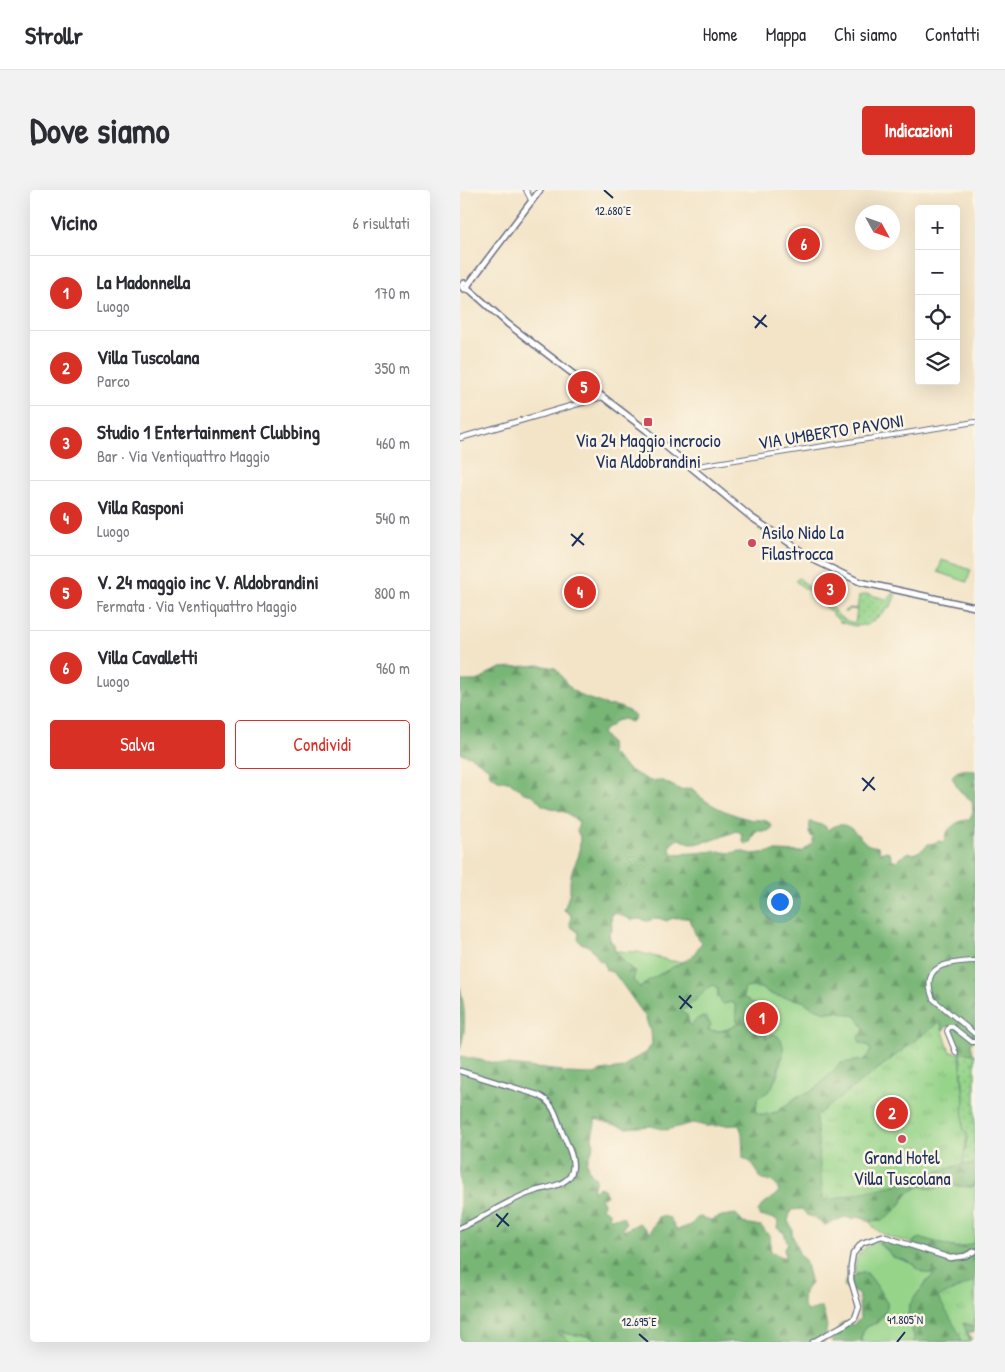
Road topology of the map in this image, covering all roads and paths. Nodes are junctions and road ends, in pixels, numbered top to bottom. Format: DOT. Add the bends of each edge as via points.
graph roads {
  1 [pos="526,190"];
  2 [pos="540,190"];
  3 [pos="532,202"];
  4 [pos="464,286"];
  5 [pos="602,397"];
  6 [pos="975,422"];
  7 [pos="460,438"];
  8 [pos="691,467"];
  9 [pos="975,607"];
  10 [pos="975,961"];
  11 [pos="975,1034"];
  12 [pos="975,1042"];
  13 [pos="956,1053"];
  14 [pos="460,1071"];
  15 [pos="460,1228"];
  16 [pos="975,1251"];
  17 [pos="812,1342"];
  1 -- 3 [label="street"];
  2 -- 3 [label="main road"];
  3 -- 4 [label="main road"];
  4 -- 5 [label="main road"];
  5 -- 7 [label="street"];
  5 -- 8 [label="main road"];
  6 -- 8 [label="street, VIA UMBERTO PAVONI"];
  8 -- 9 [label="main road" via="751,518 816,561 860,582"];
  10 -- 11 [label="street" via="955,961 938,966 929,982 932,999"];
  12 -- 13 [label="street" via="949,1027 947,1031"];
  14 -- 15 [label="street" via="546,1099 570,1152 572,1166 570,1176 563,1182 522,1196"];
  16 -- 17 [label="street" via="950,1258 882,1236 862,1243 853,1254 851,1266 858,1307 855,1318"];
}
